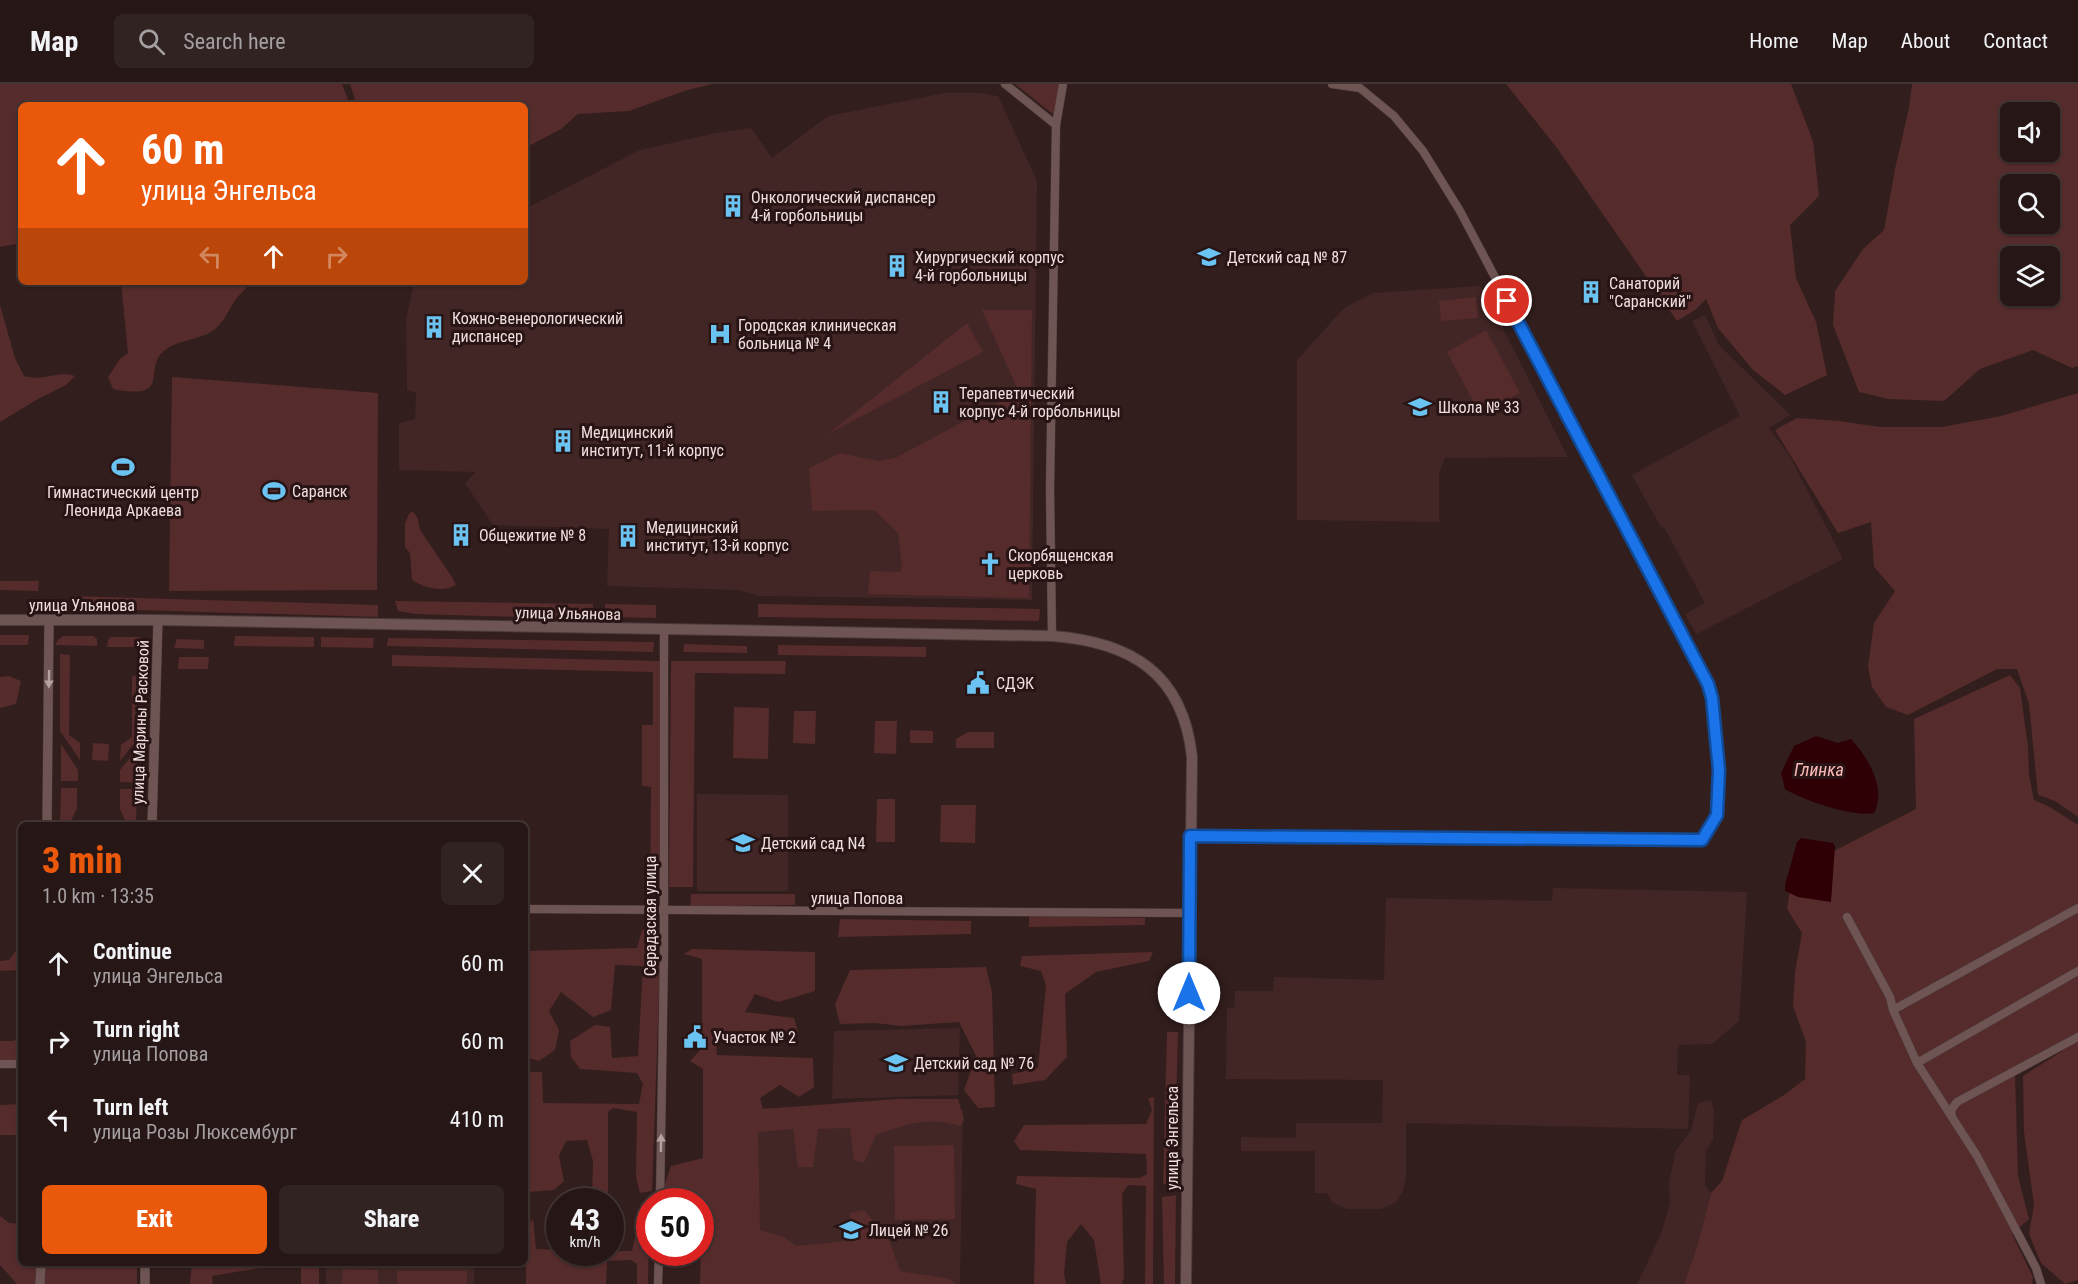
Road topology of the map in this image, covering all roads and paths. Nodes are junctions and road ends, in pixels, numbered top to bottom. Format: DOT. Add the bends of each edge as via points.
graph roads {
  1 [pos="1005,84"];
  2 [pos="1063,84"];
  3 [pos="1332,84"];
  4 [pos="1361,86"];
  5 [pos="1056,125"];
  6 [pos="0,620"];
  7 [pos="158,620"];
  8 [pos="50,621"];
  9 [pos="664,630"];
  10 [pos="1052,636"];
  11 [pos="47,822"];
  12 [pos="152,822"];
  13 [pos="1190,836"];
  14 [pos="2078,908"];
  15 [pos="528,909"];
  16 [pos="663,911"];
  17 [pos="1189,913"];
  18 [pos="1847,917"];
  19 [pos="2078,972"];
  20 [pos="1893,1010"];
  21 [pos="2078,1037"];
  22 [pos="1917,1063"];
  23 [pos="0,1064"];
  24 [pos="18,1064"];
  25 [pos="1952,1119"];
  26 [pos="660,1188"];
  27 [pos="41,1266"];
  28 [pos="145,1266"];
  29 [pos="659,1266"];
  30 [pos="40,1284"];
  31 [pos="145,1284"];
  32 [pos="658,1284"];
  33 [pos="1186,1284"];
  34 [pos="2041,1284"];
  1 -- 5 [label="street"];
  2 -- 5 [label="street"];
  3 -- 4 [label="street"];
  4 -- 13 [label="street" via="1394,116 1423,151 1460,211 1708,684 1719,770 1717,815 1702,840"];
  5 -- 10 [label="street" via="1050,488"];
  6 -- 8 [label="main road, улица Ульянова"];
  7 -- 8 [label="main road, улица Ульянова"];
  7 -- 9 [label="main road, улица Ульянова"];
  7 -- 12 [label="street, улица Марины Расковой"];
  8 -- 11 [label="street, one-way"];
  9 -- 10 [label="main road, улица Ульянова"];
  9 -- 16 [label="street, Серадзская улица"];
  10 -- 13 [label="main road, улица Ульянова" via="1110,646 1133,656 1167,688 1187,729 1192,757"];
  13 -- 17 [label="main road"];
  14 -- 20 [label="street"];
  15 -- 16 [label="street, улица Попова"];
  16 -- 17 [label="street, улица Попова"];
  26 -- 16 [label="street, Серадзская улица, one-way"];
  17 -- 33 [label="main road, улица Энгельса"];
  18 -- 20 [label="street" via="1890,997"];
  19 -- 22 [label="street"];
  20 -- 22 [label="street"];
  21 -- 25 [label="street" via="1957,1102 1951,1110"];
  22 -- 25 [label="street"];
  23 -- 24 [label="street"];
  25 -- 34 [label="street" via="1986,1171"];
  27 -- 30 [label="street"];
  28 -- 31 [label="street"];
  29 -- 32 [label="street"];
}
